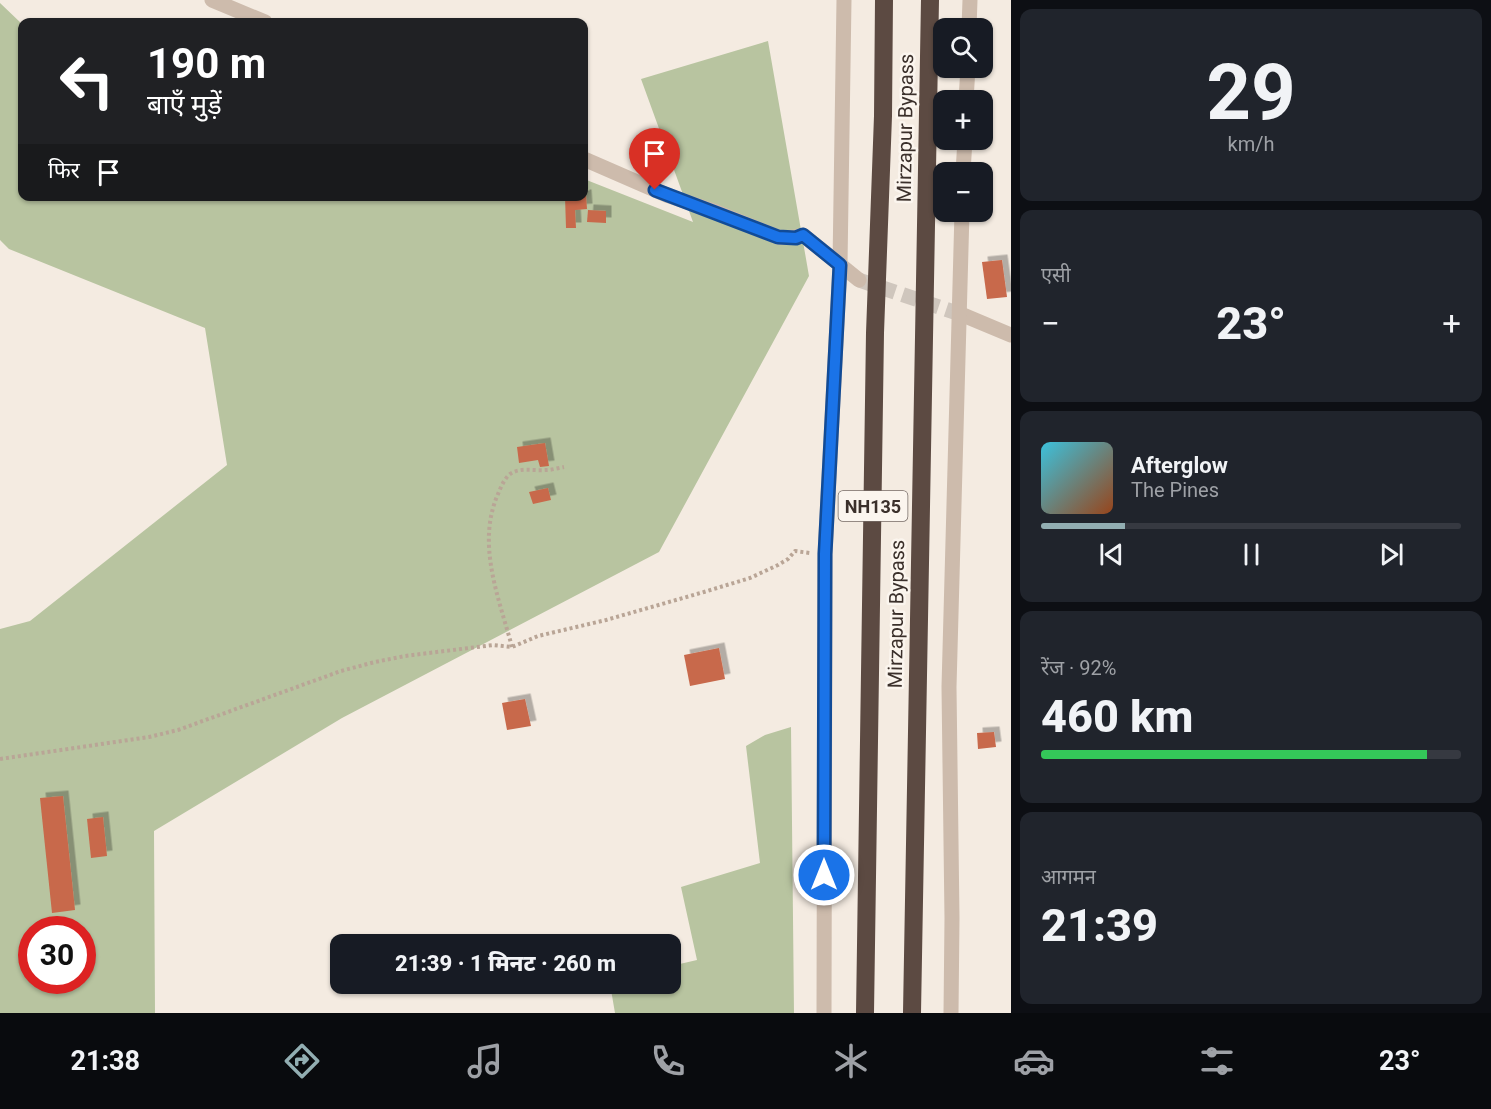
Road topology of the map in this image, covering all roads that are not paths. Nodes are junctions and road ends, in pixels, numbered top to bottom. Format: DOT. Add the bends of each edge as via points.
graph roads {
  1 [pos="212,0"];
  2 [pos="844,0"];
  3 [pos="884,0"];
  4 [pos="930,0"];
  5 [pos="970,0"];
  6 [pos="255,18"];
  7 [pos="969,18"];
  8 [pos="588,161"];
  9 [pos="962,222"];
  10 [pos="840,265"];
  11 [pos="859,280"];
  12 [pos="963,315"];
  13 [pos="1011,335"];
  14 [pos="824,1013"];
  15 [pos="866,1013"];
  16 [pos="912,1013"];
  17 [pos="951,1013"];
  1 -- 6 [label="street"];
  2 -- 10 [label="street"];
  3 -- 15 [label="highway, NH135" via="875,333"];
  4 -- 16 [label="highway, Mirzapur Bypass / NH135"];
  5 -- 7 [label="street"];
  8 -- 10 [label="street" via="778,237 803,235"];
  9 -- 17 [label="street" via="949,687"];
  10 -- 11 [label="street"];
  10 -- 14 [label="street" via="825,554"];
  12 -- 13 [label="street"];
}
